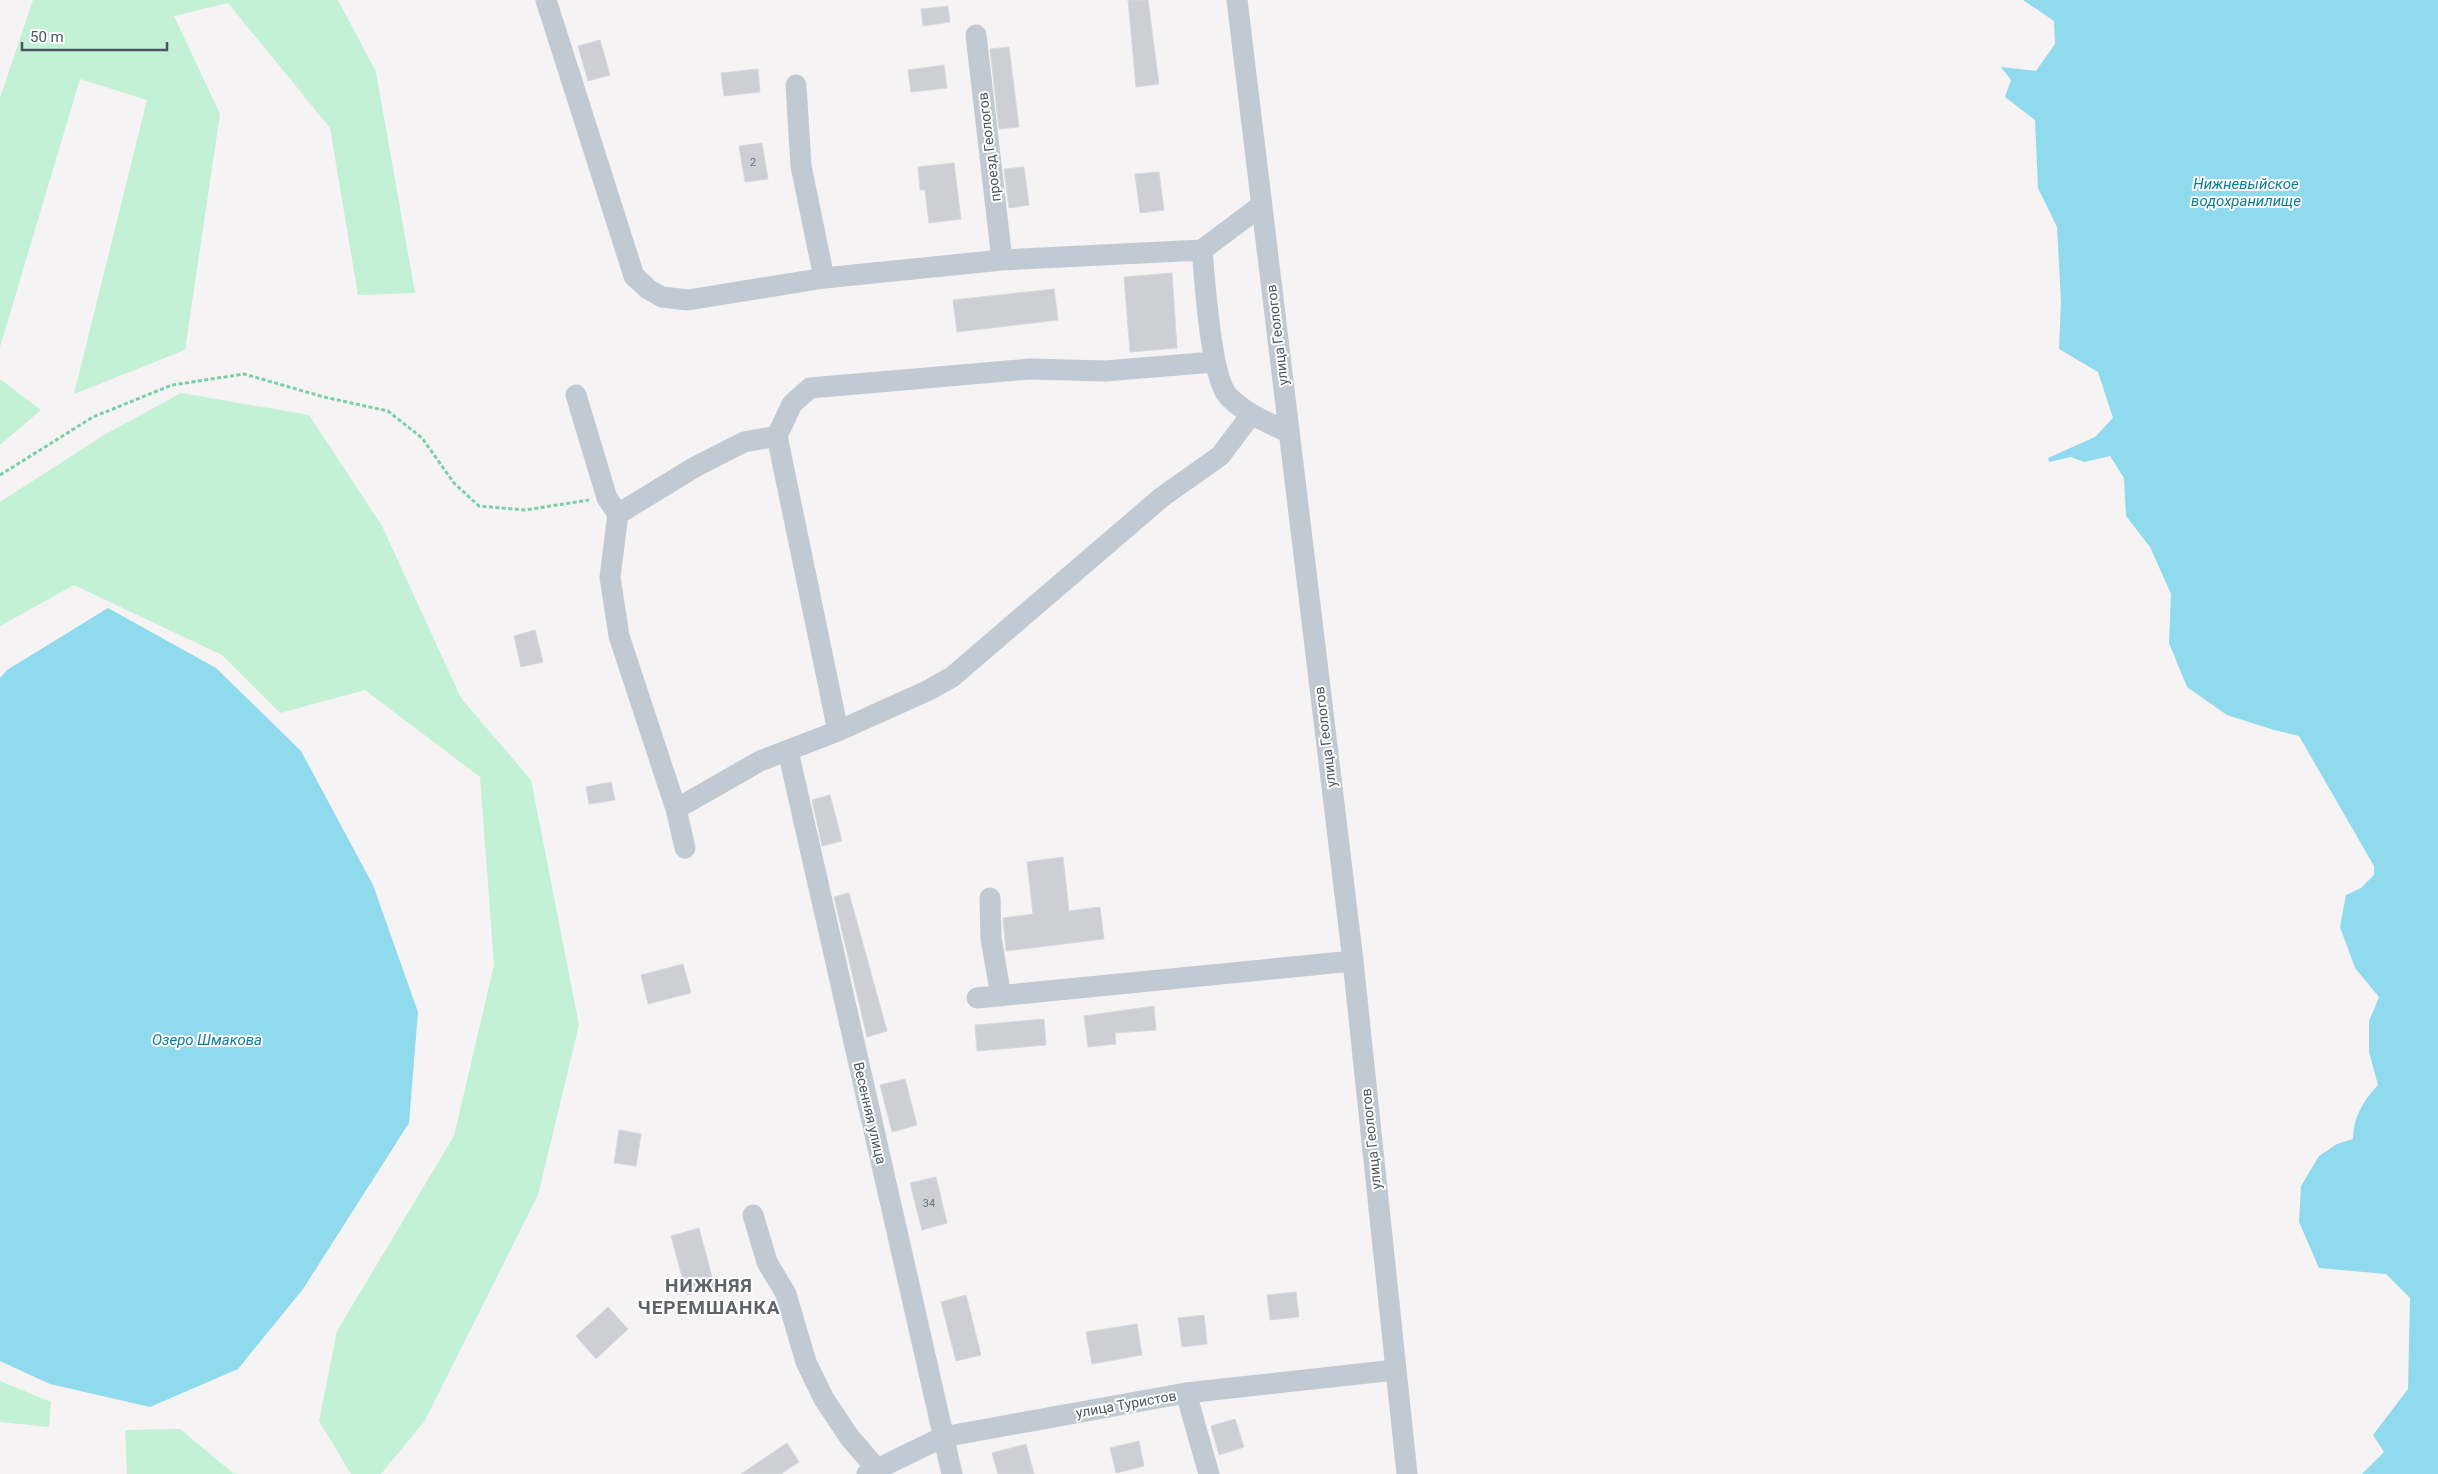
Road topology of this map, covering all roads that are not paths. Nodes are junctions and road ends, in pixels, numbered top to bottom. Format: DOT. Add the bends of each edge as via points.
graph roads {
  1 [pos="546,0"];
  2 [pos="1238,0"];
  3 [pos="976,35"];
  4 [pos="796,85"];
  5 [pos="1262,205"];
  6 [pos="1202,250"];
  7 [pos="1002,260"];
  8 [pos="824,278"];
  9 [pos="1214,362"];
  10 [pos="576,395"];
  11 [pos="1251,415"];
  12 [pos="1288,432"];
  13 [pos="777,436"];
  14 [pos="613,506"];
  15 [pos="838,731"];
  16 [pos="788,751"];
  17 [pos="676,809"];
  18 [pos="685,848"];
  19 [pos="990,898"];
  20 [pos="1353,961"];
  21 [pos="1001,996"];
  22 [pos="977,998"];
  23 [pos="753,1215"];
  24 [pos="1396,1370"];
  25 [pos="1186,1393"];
  26 [pos="943,1437"];
  27 [pos="871,1471"];
  28 [pos="952,1474"];
  29 [pos="1210,1474"];
  30 [pos="1407,1474"];
  1 -- 8 [label="street" via="634,276 662,297 688,300"];
  2 -- 5 [label="street, улица Геологов"];
  3 -- 7 [label="street, проезд Геологов"];
  4 -- 8 [label="street" via="801,166"];
  5 -- 6 [label="street"];
  5 -- 12 [label="street, улица Геологов"];
  6 -- 7 [label="street"];
  6 -- 9 [label="street"];
  7 -- 8 [label="street"];
  9 -- 11 [label="street" via="1228,395"];
  9 -- 13 [label="street" via="1105,371 1030,369 810,388 792,404"];
  10 -- 14 [label="street"];
  11 -- 12 [label="street"];
  11 -- 15 [label="street" via="1220,456 1162,497 952,676 929,690"];
  12 -- 20 [label="street, улица Геологов"];
  13 -- 14 [label="street" via="744,442"];
  13 -- 15 [label="street"];
  14 -- 17 [label="street" via="610,577 619,636"];
  15 -- 16 [label="street"];
  16 -- 17 [label="street" via="760,761"];
  16 -- 26 [label="street, Весенняя улица"];
  17 -- 18 [label="street"];
  19 -- 21 [label="street" via="990,938"];
  20 -- 21 [label="street"];
  20 -- 24 [label="street, улица Геологов"];
  21 -- 22 [label="street"];
  23 -- 27 [label="street" via="767,1262 786,1294 806,1362 824,1399"];
  24 -- 25 [label="street, улица Туристов"];
  24 -- 30 [label="street, улица Геологов"];
  25 -- 26 [label="street, улица Туристов"];
  25 -- 29 [label="street"];
  26 -- 27 [label="street, улица Туристов"];
  26 -- 28 [label="street, Весенняя улица"];
}
